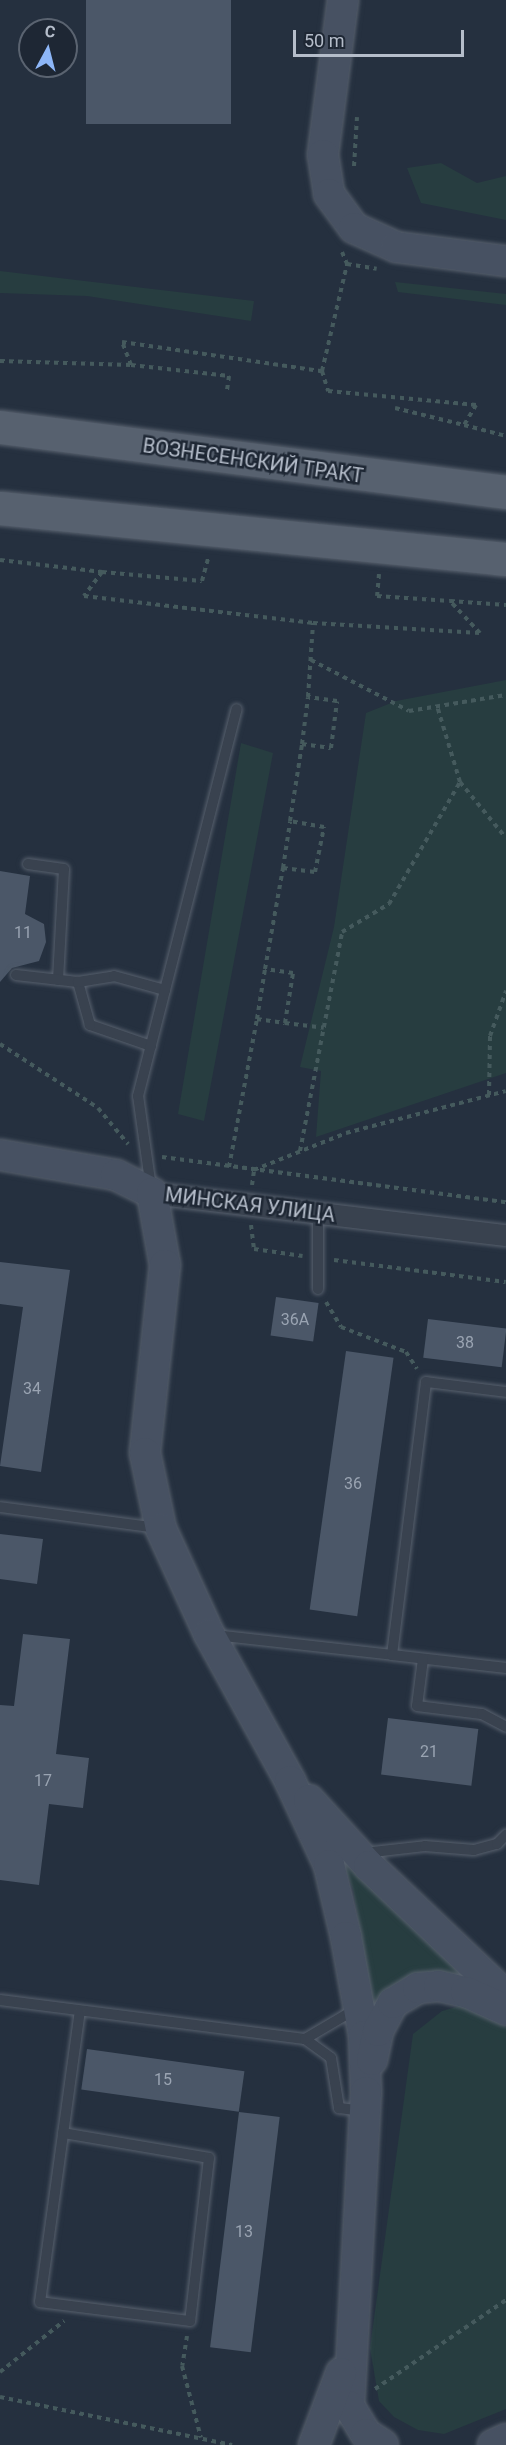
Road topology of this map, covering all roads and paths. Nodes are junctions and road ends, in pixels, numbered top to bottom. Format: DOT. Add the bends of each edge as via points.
graph roads {
  1 [pos="343,0"];
  2 [pos="357,108"];
  3 [pos="354,174"];
  4 [pos="506,261"];
  5 [pos="347,264"];
  6 [pos="0,362"];
  7 [pos="131,365"];
  8 [pos="322,371"];
  9 [pos="227,391"];
  10 [pos="395,408"];
  11 [pos="464,425"];
  12 [pos="0,427"];
  13 [pos="506,436"];
  14 [pos="506,492"];
  15 [pos="0,508"];
  16 [pos="208,559"];
  17 [pos="506,559"];
  18 [pos="0,560"];
  19 [pos="102,572"];
  20 [pos="379,574"];
  21 [pos="450,601"];
  22 [pos="506,605"];
  23 [pos="313,623"];
  24 [pos="311,660"];
  25 [pos="506,695"];
  26 [pos="308,697"];
  27 [pos="437,706"];
  28 [pos="237,710"];
  29 [pos="302,744"];
  30 [pos="460,782"];
  31 [pos="290,821"];
  32 [pos="506,838"];
  33 [pos="28,864"];
  34 [pos="283,868"];
  35 [pos="265,969"];
  36 [pos="16,975"];
  37 [pos="58,980"];
  38 [pos="78,982"];
  39 [pos="165,990"];
  40 [pos="506,991"];
  41 [pos="257,1019"];
  42 [pos="285,1023"];
  43 [pos="324,1028"];
  44 [pos="0,1044"];
  45 [pos="150,1046"];
  46 [pos="489,1095"];
  47 [pos="300,1152"];
  48 [pos="146,1154"];
  49 [pos="0,1155"];
  50 [pos="229,1167"];
  51 [pos="152,1194"];
  52 [pos="506,1202"];
  53 [pos="318,1214"];
  54 [pos="506,1235"];
  55 [pos="318,1289"];
  56 [pos="426,1382"];
  57 [pos="506,1392"];
  58 [pos="0,1507"];
  59 [pos="161,1529"];
  60 [pos="209,1634"];
  61 [pos="392,1655"];
  62 [pos="423,1659"];
  63 [pos="506,1668"];
  64 [pos="506,1727"];
  65 [pos="291,1781"];
  66 [pos="506,1835"];
  67 [pos="358,1854"];
  68 [pos="506,1996"];
  69 [pos="0,2000"];
  70 [pos="359,2008"];
  71 [pos="506,2010"];
  72 [pos="80,2011"];
  73 [pos="305,2039"];
  74 [pos="365,2102"];
  75 [pos="63,2133"];
  76 [pos="506,2300"];
  77 [pos="81,2307"];
  78 [pos="190,2321"];
  79 [pos="349,2344"];
  80 [pos="0,2372"];
  81 [pos="0,2397"];
  82 [pos="349,2406"];
  83 [pos="201,2438"];
  84 [pos="506,2439"];
  85 [pos="232,2445"];
  86 [pos="314,2445"];
  87 [pos="383,2445"];
  88 [pos="493,2445"];
  1 -- 4 [label="street" via="323,155 329,194 354,228 396,248"];
  2 -- 3 [label="path"];
  5 -- 8 [label="path"];
  6 -- 7 [label="path"];
  7 -- 8 [label="path" via="122,342"];
  7 -- 9 [label="path" via="229,376"];
  8 -- 11 [label="path" via="328,391 477,405"];
  10 -- 11 [label="path"];
  11 -- 13 [label="path"];
  12 -- 14 [label="main road, ВОЗНЕСЕНСКИЙ ТРАКТ"];
  15 -- 17 [label="main road"];
  16 -- 19 [label="path" via="202,581"];
  18 -- 19 [label="path"];
  19 -- 23 [label="path" via="84,596"];
  20 -- 21 [label="path" via="377,596"];
  21 -- 22 [label="path"];
  21 -- 23 [label="path" via="480,633"];
  23 -- 24 [label="path"];
  24 -- 26 [label="path"];
  24 -- 27 [label="path" via="409,711"];
  25 -- 27 [label="path"];
  26 -- 29 [label="path"];
  26 -- 29 [label="path" via="337,701 331,748"];
  27 -- 30 [label="path"];
  28 -- 39 [label="lane"];
  29 -- 31 [label="path"];
  30 -- 32 [label="path"];
  30 -- 43 [label="path" via="389,903 342,932"];
  31 -- 34 [label="path"];
  31 -- 34 [label="path" via="324,826 315,872"];
  33 -- 37 [label="lane" via="64,869"];
  34 -- 35 [label="path"];
  35 -- 41 [label="path"];
  35 -- 42 [label="path" via="293,973"];
  36 -- 37 [label="lane"];
  37 -- 38 [label="lane"];
  38 -- 39 [label="lane" via="114,976"];
  38 -- 45 [label="lane" via="90,1025"];
  39 -- 45 [label="lane"];
  40 -- 46 [label="path" via="490,1036"];
  41 -- 42 [label="path"];
  41 -- 50 [label="path"];
  42 -- 43 [label="path"];
  43 -- 47 [label="path"];
  44 -- 48 [label="path" via="98,1108 130,1146"];
  45 -- 48 [label="lane" via="138,1096"];
  48 -- 50 [label="path"];
  48 -- 51 [label="lane"];
  49 -- 51 [label="street, МИНСКАЯ УЛИЦА" via="116,1175"];
  50 -- 52 [label="path"];
  51 -- 53 [label="street, МИНСКАЯ УЛИЦА"];
  51 -- 59 [label="street" via="165,1265 145,1453"];
  53 -- 54 [label="street, МИНСКАЯ УЛИЦА"];
  53 -- 55 [label="lane"];
  55 -- 56 [label="path" via="341,1327 406,1352"];
  56 -- 57 [label="lane"];
  56 -- 61 [label="lane"];
  58 -- 59 [label="lane"];
  59 -- 60 [label="street"];
  60 -- 61 [label="lane"];
  60 -- 65 [label="street"];
  61 -- 62 [label="lane"];
  62 -- 63 [label="lane"];
  62 -- 64 [label="lane" via="417,1706 482,1714"];
  65 -- 67 [label="street"];
  65 -- 70 [label="street" via="329,1865"];
  66 -- 67 [label="lane" via="497,1844 474,1850 425,1846"];
  67 -- 68 [label="street"];
  69 -- 72 [label="lane"];
  70 -- 73 [label="lane"];
  70 -- 74 [label="street"];
  71 -- 74 [label="street" via="466,1992 439,1986 418,1988 393,2003 378,2031"];
  72 -- 73 [label="lane"];
  72 -- 75 [label="lane"];
  73 -- 74 [label="lane" via="331,2058 339,2108"];
  74 -- 79 [label="street"];
  75 -- 77 [label="lane" via="40,2302"];
  75 -- 78 [label="lane" via="209,2158"];
  76 -- 82 [label="path"];
  77 -- 78 [label="lane"];
  77 -- 80 [label="path"];
  78 -- 83 [label="path" via="182,2366"];
  79 -- 82 [label="street"];
  79 -- 86 [label="street" via="329,2414"];
  81 -- 83 [label="path"];
  82 -- 87 [label="street" via="366,2434"];
  83 -- 85 [label="path"];
  84 -- 88 [label="street"];
}
